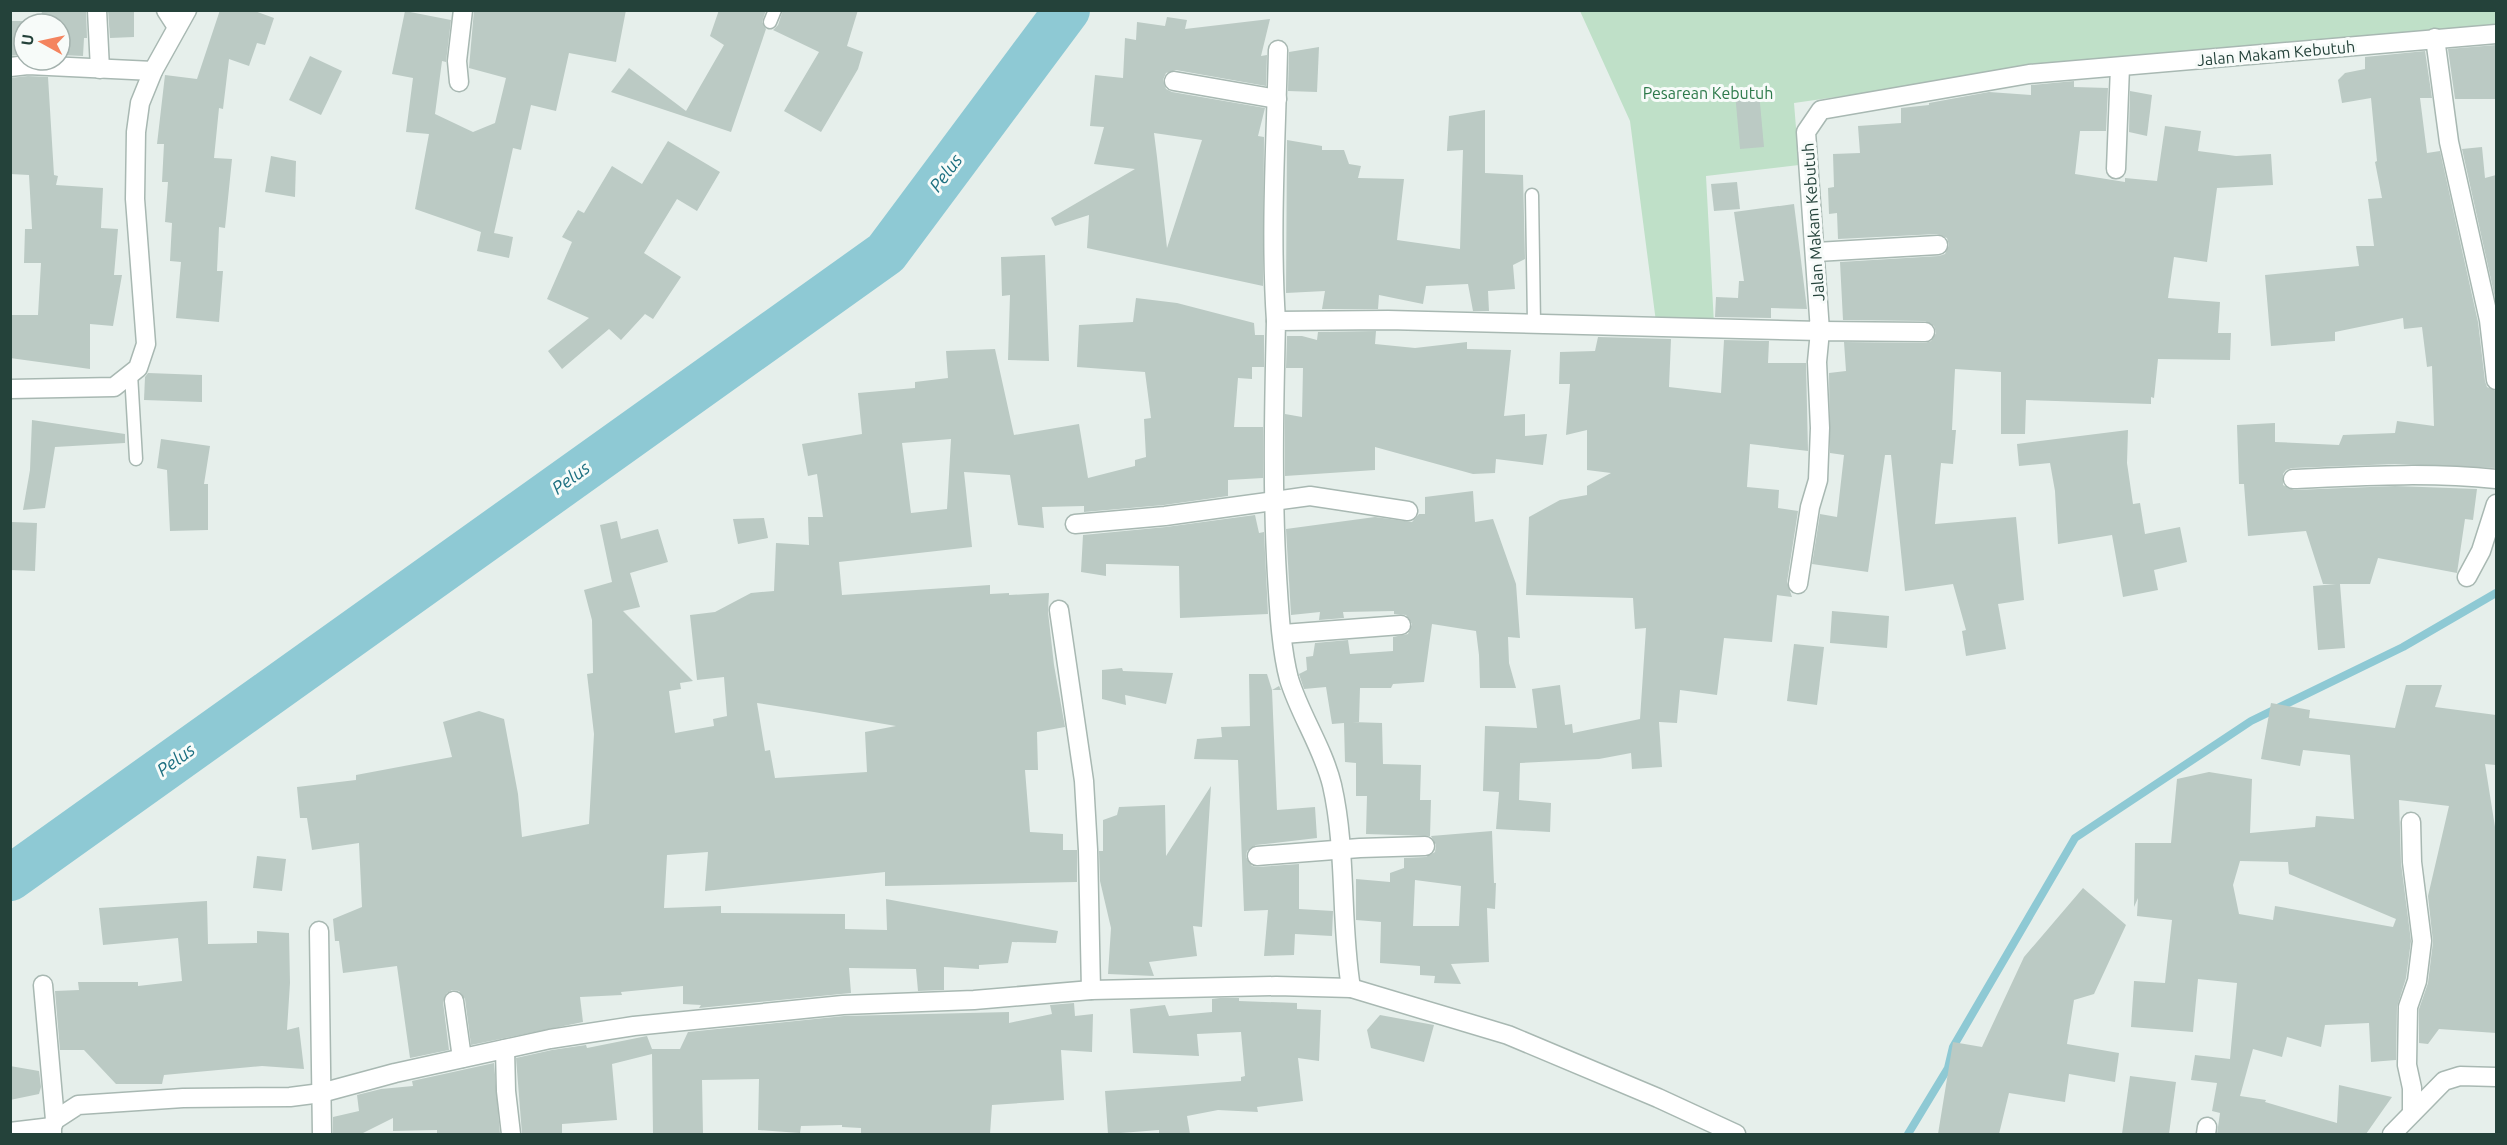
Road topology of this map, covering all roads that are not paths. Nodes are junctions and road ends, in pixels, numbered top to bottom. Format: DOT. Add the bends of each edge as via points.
graph roads {
  1 [pos="97,10"];
  2 [pos="166,10"];
  3 [pos="187,10"];
  4 [pos="463,10"];
  5 [pos="177,27"];
  6 [pos="2496,34"];
  7 [pos="2435,38"];
  8 [pos="1278,50"];
  9 [pos="10,67"];
  10 [pos="2120,67"];
  11 [pos="100,69"];
  12 [pos="153,71"];
  13 [pos="1174,81"];
  14 [pos="459,82"];
  15 [pos="1277,99"];
  16 [pos="2116,169"];
  17 [pos="1532,195"];
  18 [pos="1938,245"];
  19 [pos="1816,252"];
  20 [pos="1276,321"];
  21 [pos="1534,323"];
  22 [pos="1820,331"];
  23 [pos="1925,332"];
  24 [pos="131,374"];
  25 [pos="2496,380"];
  26 [pos="10,389"];
  27 [pos="136,459"];
  28 [pos="2293,479"];
  29 [pos="2496,479"];
  30 [pos="1273,502"];
  31 [pos="2496,504"];
  32 [pos="1408,511"];
  33 [pos="1075,524"];
  34 [pos="2467,577"];
  35 [pos="1798,584"];
  36 [pos="1059,610"];
  37 [pos="1401,625"];
  38 [pos="1283,634"];
  39 [pos="2411,822"];
  40 [pos="1425,846"];
  41 [pos="1340,851"];
  42 [pos="1257,856"];
  43 [pos="319,931"];
  44 [pos="43,985"];
  45 [pos="1351,988"];
  46 [pos="1091,990"];
  47 [pos="454,1001"];
  48 [pos="505,1049"];
  49 [pos="462,1058"];
  50 [pos="2496,1077"];
  51 [pos="321,1093"];
  52 [pos="2412,1113"];
  53 [pos="53,1127"];
  54 [pos="10,1132"];
  55 [pos="322,1134"];
  56 [pos="510,1134"];
  57 [pos="1736,1134"];
  58 [pos="2392,1134"];
  1 -- 11 [label="street"];
  2 -- 5 [label="street"];
  3 -- 5 [label="street"];
  4 -- 14 [label="street" via="457,61"];
  5 -- 12 [label="street"];
  6 -- 7 [label="street, Jalan Makam Kebutuh"];
  7 -- 10 [label="street, Jalan Makam Kebutuh"];
  7 -- 25 [label="street" via="2449,142 2489,320"];
  8 -- 15 [label="street"];
  9 -- 11 [label="street"];
  10 -- 16 [label="street"];
  10 -- 19 [label="street, Jalan Makam Kebutuh" via="2029,74 1821,110 1806,132"];
  11 -- 12 [label="street"];
  12 -- 24 [label="street" via="140,103 136,132 135,199 146,344 138,368"];
  13 -- 15 [label="street"];
  15 -- 20 [label="street"];
  17 -- 21 [label="lane"];
  18 -- 19 [label="street"];
  19 -- 22 [label="street, Jalan Makam Kebutuh"];
  20 -- 21 [label="street"];
  20 -- 30 [label="street"];
  21 -- 22 [label="street"];
  22 -- 23 [label="street"];
  22 -- 35 [label="street, Jalan Makam Kebutuh" via="1816,362 1818,480"];
  24 -- 26 [label="street" via="114,387"];
  24 -- 27 [label="lane"];
  28 -- 29 [label="street" via="2409,473"];
  30 -- 32 [label="street" via="1310,496"];
  30 -- 33 [label="street"];
  30 -- 38 [label="street"];
  31 -- 34 [label="street" via="2481,551"];
  36 -- 46 [label="street" via="1084,781"];
  37 -- 38 [label="street"];
  38 -- 41 [label="street" via="1289,679 1331,783"];
  39 -- 52 [label="street" via="2422,941 2417,981 2408,1007 2407,1065"];
  40 -- 41 [label="street"];
  41 -- 42 [label="street"];
  41 -- 45 [label="street"];
  43 -- 51 [label="street"];
  44 -- 53 [label="street"];
  45 -- 46 [label="street"];
  45 -- 57 [label="street" via="1508,1035"];
  46 -- 48 [label="street" via="753,1013 634,1026"];
  47 -- 49 [label="street"];
  48 -- 49 [label="street"];
  48 -- 56 [label="street"];
  49 -- 51 [label="street"];
  50 -- 52 [label="street" via="2460,1076 2444,1081"];
  51 -- 53 [label="street" via="78,1105"];
  51 -- 55 [label="street"];
  52 -- 58 [label="street"];
  53 -- 54 [label="street"];
}
